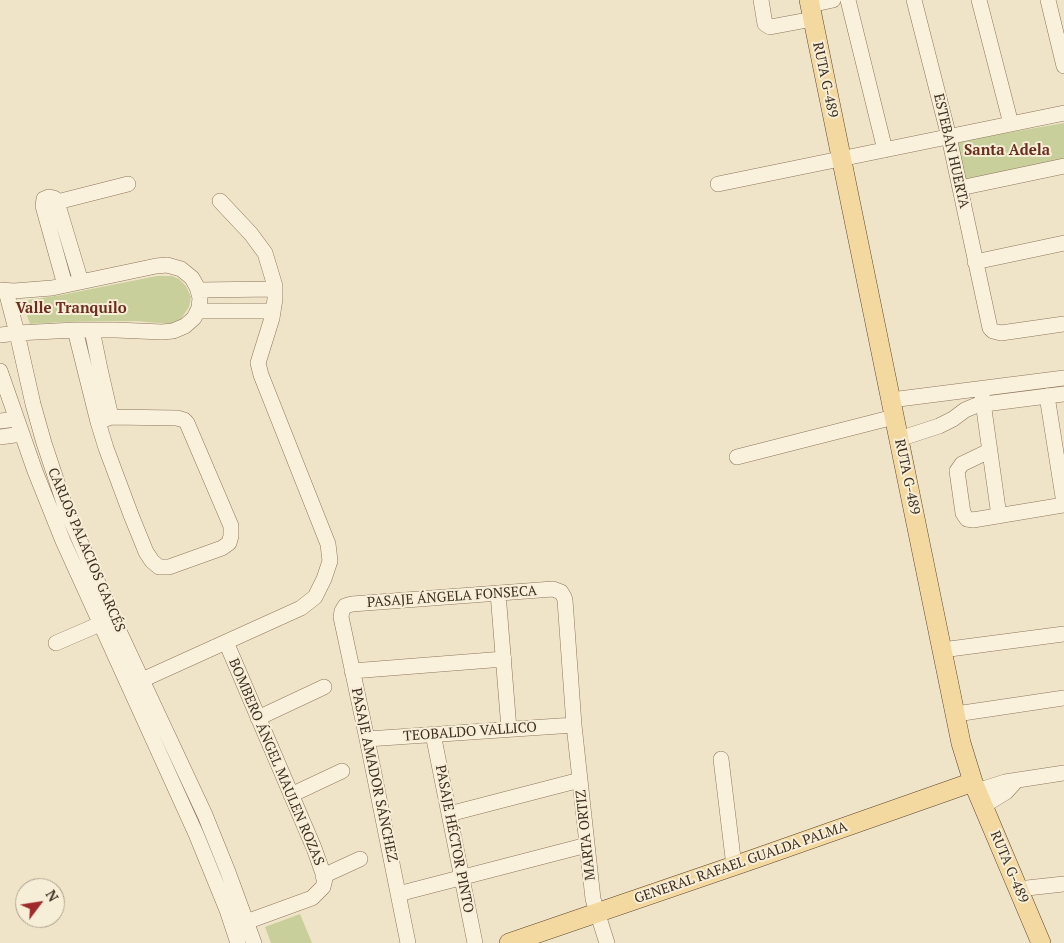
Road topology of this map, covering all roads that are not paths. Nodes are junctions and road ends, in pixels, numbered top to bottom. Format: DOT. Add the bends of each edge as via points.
graph roads {
  1 [pos="761,0"];
  2 [pos="833,0"];
  3 [pos="848,0"];
  4 [pos="914,0"];
  5 [pos="979,0"];
  6 [pos="1048,0"];
  7 [pos="811,8"];
  8 [pos="1064,66"];
  9 [pos="1064,113"];
  10 [pos="1011,124"];
  11 [pos="949,137"];
  12 [pos="885,150"];
  13 [pos="842,159"];
  14 [pos="1064,166"];
  15 [pos="128,184"];
  16 [pos="718,184"];
  17 [pos="960,188"];
  18 [pos="220,201"];
  19 [pos="57,202"];
  20 [pos="1064,243"];
  21 [pos="975,262"];
  22 [pos="81,282"];
  23 [pos="65,285"];
  24 [pos="275,289"];
  25 [pos="3,290"];
  26 [pos="198,290"];
  27 [pos="198,311"];
  28 [pos="273,311"];
  29 [pos="1064,324"];
  30 [pos="75,330"];
  31 [pos="92,330"];
  32 [pos="17,333"];
  33 [pos="0,335"];
  34 [pos="0,372"];
  35 [pos="1064,378"];
  36 [pos="981,389"];
  37 [pos="1064,394"];
  38 [pos="1047,396"];
  39 [pos="984,404"];
  40 [pos="893,408"];
  41 [pos="16,419"];
  42 [pos="105,419"];
  43 [pos="0,421"];
  44 [pos="22,434"];
  45 [pos="0,437"];
  46 [pos="899,439"];
  47 [pos="989,450"];
  48 [pos="737,457"];
  49 [pos="1064,504"];
  50 [pos="999,516"];
  51 [pos="561,592"];
  52 [pos="498,594"];
  53 [pos="343,608"];
  54 [pos="100,624"];
  55 [pos="1064,634"];
  56 [pos="226,642"];
  57 [pos="56,643"];
  58 [pos="942,650"];
  59 [pos="504,659"];
  60 [pos="352,671"];
  61 [pos="142,680"];
  62 [pos="324,688"];
  63 [pos="1064,698"];
  64 [pos="956,714"];
  65 [pos="258,718"];
  66 [pos="153,720"];
  67 [pos="574,725"];
  68 [pos="509,729"];
  69 [pos="433,734"];
  70 [pos="367,740"];
  71 [pos="721,759"];
  72 [pos="342,771"];
  73 [pos="1064,774"];
  74 [pos="580,780"];
  75 [pos="978,793"];
  76 [pos="291,795"];
  77 [pos="450,814"];
  78 [pos="587,845"];
  79 [pos="360,859"];
  80 [pos="734,866"];
  81 [pos="323,876"];
  82 [pos="462,878"];
  83 [pos="1064,884"];
  84 [pos="1018,889"];
  85 [pos="398,894"];
  86 [pos="596,912"];
  87 [pos="246,922"];
  88 [pos="238,943"];
  89 [pos="254,943"];
  90 [pos="408,943"];
  91 [pos="475,943"];
  92 [pos="509,943"];
  93 [pos="607,943"];
  94 [pos="1041,943"];
  1 -- 7 [label="street" via="765,24 770,27"];
  2 -- 7 [label="street"];
  3 -- 12 [label="street"];
  4 -- 11 [label="street, ESTEBAN HUERTA"];
  5 -- 10 [label="street"];
  6 -- 8 [label="street"];
  7 -- 13 [label="main road, RUTA G-489"];
  9 -- 10 [label="street"];
  10 -- 11 [label="street"];
  11 -- 12 [label="street"];
  11 -- 17 [label="street, ESTEBAN HUERTA"];
  12 -- 13 [label="street"];
  13 -- 16 [label="street"];
  13 -- 40 [label="main road, RUTA G-489"];
  14 -- 17 [label="street"];
  15 -- 19 [label="street"];
  17 -- 21 [label="street, ESTEBAN HUERTA"];
  18 -- 24 [label="street" via="252,234 265,253"];
  19 -- 22 [label="street"];
  19 -- 23 [label="street" via="49,197 44,199 43,206"];
  20 -- 21 [label="street"];
  21 -- 29 [label="street, ESTEBAN HUERTA" via="993,331 1001,333"];
  22 -- 23 [label="street"];
  22 -- 26 [label="street" via="167,265 187,273"];
  23 -- 25 [label="street"];
  24 -- 26 [label="street"];
  24 -- 28 [label="street"];
  25 -- 32 [label="street, CARLOS PALACIOS GARCÉS"];
  26 -- 27 [label="street"];
  27 -- 28 [label="street"];
  27 -- 31 [label="street" via="191,322 174,331"];
  28 -- 56 [label="street" via="258,363 328,544 330,561 315,597 301,608"];
  30 -- 31 [label="street"];
  30 -- 32 [label="street"];
  30 -- 42 [label="street"];
  31 -- 42 [label="street"];
  32 -- 33 [label="street"];
  32 -- 61 [label="street, CARLOS PALACIOS GARCÉS" via="54,476 78,539"];
  34 -- 41 [label="street, CARLOS PALACIOS GARCÉS"];
  35 -- 36 [label="street"];
  36 -- 39 [label="street"];
  36 -- 40 [label="street"];
  37 -- 38 [label="street"];
  38 -- 39 [label="street"];
  38 -- 49 [label="street"];
  39 -- 46 [label="street" via="970,407 931,430"];
  39 -- 47 [label="street"];
  40 -- 46 [label="main road, RUTA G-489"];
  40 -- 48 [label="street"];
  41 -- 43 [label="street"];
  41 -- 44 [label="street, CARLOS PALACIOS GARCÉS"];
  42 -- 42 [label="street" via="106,448 146,552 154,564 169,567 229,543 231,526 187,423 177,418"];
  44 -- 45 [label="street"];
  44 -- 54 [label="street, CARLOS PALACIOS GARCÉS"];
  46 -- 58 [label="main road, RUTA G-489"];
  47 -- 50 [label="street"];
  47 -- 50 [label="street" via="962,464 958,471 963,513 967,519 973,520"];
  49 -- 50 [label="street"];
  51 -- 52 [label="street, PASAJE ÁNGELA FONSECA"];
  51 -- 67 [label="street, MARTA ORTIZ" via="565,600"];
  52 -- 53 [label="street, PASAJE ÁNGELA FONSECA" via="352,604"];
  52 -- 59 [label="street"];
  53 -- 60 [label="street, PASAJE AMADOR SÁNCHEZ" via="341,617"];
  54 -- 57 [label="street"];
  54 -- 66 [label="street, CARLOS PALACIOS GARCÉS"];
  55 -- 58 [label="street"];
  56 -- 61 [label="street"];
  56 -- 65 [label="street, BOMBERO ÁNGEL MAULEN ROZAS"];
  58 -- 64 [label="main road, RUTA G-489"];
  59 -- 60 [label="street"];
  59 -- 68 [label="street"];
  60 -- 70 [label="street, PASAJE AMADOR SÁNCHEZ"];
  61 -- 66 [label="street, CARLOS PALACIOS GARCÉS"];
  62 -- 65 [label="street"];
  63 -- 64 [label="street"];
  64 -- 75 [label="main road, RUTA G-489" via="966,760"];
  65 -- 76 [label="street, BOMBERO ÁNGEL MAULEN ROZAS"];
  66 -- 87 [label="street, CARLOS PALACIOS GARCÉS" via="180,759"];
  66 -- 88 [label="street, CARLOS PALACIOS GARCÉS"];
  67 -- 68 [label="street, TEOBALDO VALLICO"];
  67 -- 74 [label="street, MARTA ORTIZ"];
  68 -- 69 [label="street, TEOBALDO VALLICO"];
  69 -- 70 [label="street, TEOBALDO VALLICO"];
  69 -- 77 [label="street, PASAJE HÉCTOR PINTO"];
  70 -- 85 [label="street, PASAJE AMADOR SÁNCHEZ"];
  71 -- 80 [label="street"];
  72 -- 76 [label="street"];
  73 -- 75 [label="street" via="1016,780 1001,796"];
  74 -- 77 [label="street"];
  74 -- 78 [label="street, MARTA ORTIZ"];
  75 -- 80 [label="main road, GENERAL RAFAEL GUALDA PALMA"];
  75 -- 84 [label="main road, RUTA G-489"];
  76 -- 81 [label="street, BOMBERO ÁNGEL MAULEN ROZAS"];
  77 -- 82 [label="street, PASAJE HÉCTOR PINTO"];
  78 -- 82 [label="street"];
  78 -- 86 [label="street, MARTA ORTIZ"];
  79 -- 81 [label="street"];
  80 -- 86 [label="main road, GENERAL RAFAEL GUALDA PALMA"];
  81 -- 87 [label="street, BOMBERO ÁNGEL MAULEN ROZAS" via="323,887 312,898"];
  82 -- 85 [label="street"];
  82 -- 91 [label="street, PASAJE HÉCTOR PINTO"];
  83 -- 84 [label="street"];
  84 -- 94 [label="main road, RUTA G-489"];
  85 -- 90 [label="street, PASAJE AMADOR SÁNCHEZ"];
  86 -- 92 [label="main road, GENERAL RAFAEL GUALDA PALMA"];
  86 -- 93 [label="street, MARTA ORTIZ"];
  87 -- 89 [label="street, CARLOS PALACIOS GARCÉS"];
}
